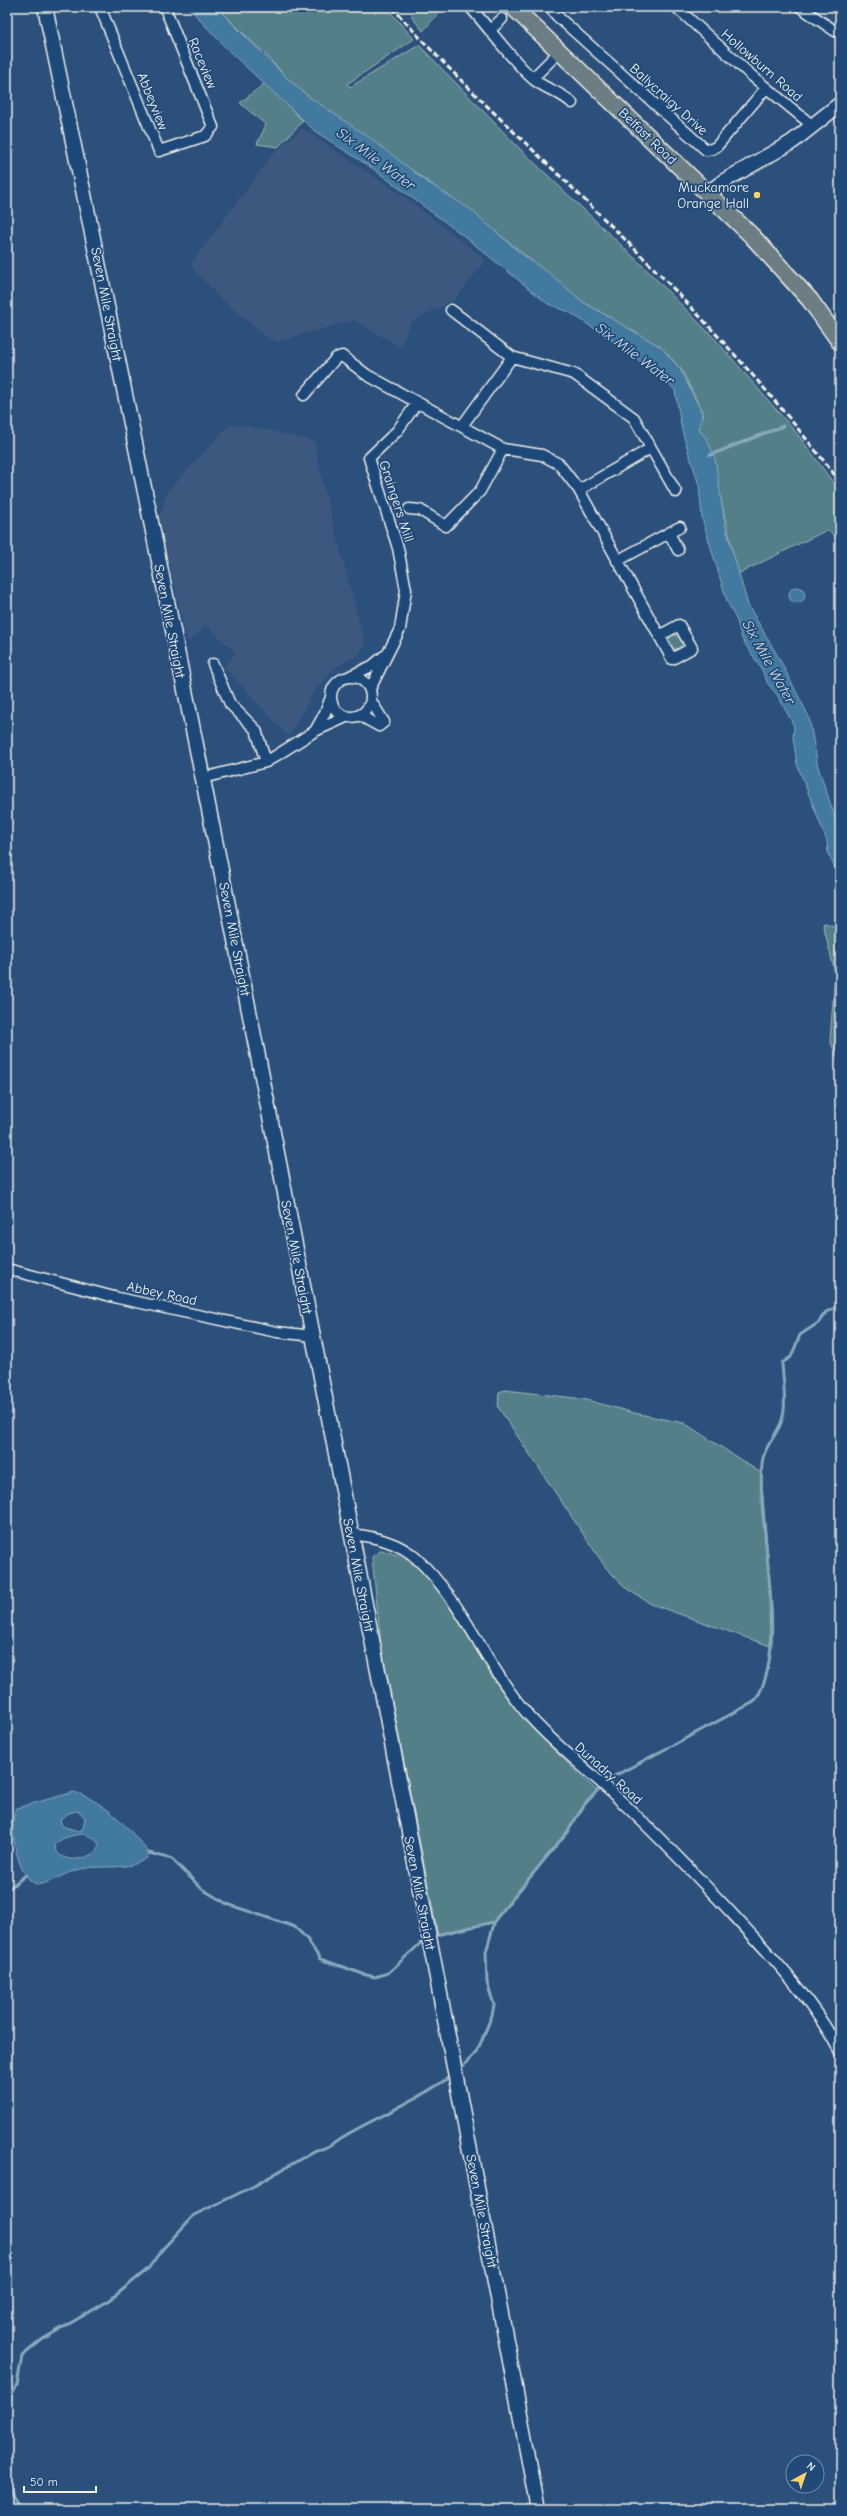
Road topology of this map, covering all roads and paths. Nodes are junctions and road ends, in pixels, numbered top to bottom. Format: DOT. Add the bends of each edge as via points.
graph roads {
  1 [pos="45,7"];
  2 [pos="100,7"];
  3 [pos="470,7"];
  4 [pos="513,7"];
  5 [pos="550,7"];
  6 [pos="676,7"];
  7 [pos="800,7"];
  8 [pos="165,8"];
  9 [pos="502,19"];
  10 [pos="840,29"];
  11 [pos="490,30"];
  12 [pos="559,52"];
  13 [pos="533,78"];
  14 [pos="766,88"];
  15 [pos="572,103"];
  16 [pos="840,104"];
  17 [pos="813,126"];
  18 [pos="212,130"];
  19 [pos="708,194"];
  20 [pos="451,310"];
  21 [pos="840,342"];
  22 [pos="512,357"];
  23 [pos="304,395"];
  24 [pos="417,402"];
  25 [pos="462,426"];
  26 [pos="651,448"];
  27 [pos="503,449"];
  28 [pos="578,490"];
  29 [pos="676,492"];
  30 [pos="409,510"];
  31 [pos="680,527"];
  32 [pos="669,533"];
  33 [pos="678,550"];
  34 [pos="617,561"];
  35 [pos="659,636"];
  36 [pos="390,650"];
  37 [pos="213,664"];
  38 [pos="349,676"];
  39 [pos="370,689"];
  40 [pos="330,697"];
  41 [pos="371,702"];
  42 [pos="359,715"];
  43 [pos="346,716"];
  44 [pos="315,731"];
  45 [pos="266,762"];
  46 [pos="203,778"];
  47 [pos="7,1269"];
  48 [pos="313,1336"];
  49 [pos="352,1534"];
  50 [pos="840,2052"];
  51 [pos="538,2509"];
  1 -- 46 [label="main road, Seven Mile Straight"];
  2 -- 18 [label="street, Abbeyview" via="159,152 205,136"];
  3 -- 11 [label="street"];
  4 -- 12 [label="main road, Belfast Road"];
  5 -- 14 [label="street, Ballycraigy Drive" via="706,150 717,146"];
  6 -- 14 [label="street, Hollowburn Road"];
  7 -- 10 [label="street" via="835,30"];
  8 -- 18 [label="street, Raceview" via="212,120"];
  9 -- 11 [label="street"];
  11 -- 13 [label="street"];
  12 -- 13 [label="street"];
  12 -- 19 [label="main road, Belfast Road"];
  13 -- 15 [label="street" via="548,90 562,91"];
  14 -- 17 [label="street, Hollowburn Road"];
  16 -- 17 [label="main road"];
  17 -- 19 [label="main road" via="792,142 724,181"];
  19 -- 21 [label="main road, Belfast Road" via="752,236 810,300"];
  20 -- 22 [label="street"];
  22 -- 25 [label="street"];
  22 -- 26 [label="street" via="580,377 634,418"];
  23 -- 24 [label="street" via="336,358 341,356 367,375"];
  24 -- 25 [label="street"];
  24 -- 36 [label="street, Graingers Mill" via="402,425 371,454 368,461 381,490 406,585 402,622"];
  25 -- 27 [label="street"];
  26 -- 28 [label="street"];
  26 -- 29 [label="street"];
  27 -- 28 [label="street" via="550,458 565,470"];
  27 -- 30 [label="street" via="480,491 446,526 420,510"];
  28 -- 34 [label="street"];
  31 -- 32 [label="street"];
  32 -- 33 [label="street"];
  32 -- 34 [label="street"];
  34 -- 35 [label="street"];
  36 -- 38 [label="street, Graingers Mill" via="372,666"];
  36 -- 39 [label="street, Graingers Mill"];
  37 -- 45 [label="street" via="231,705 257,732"];
  38 -- 39 [label="street" via="362,679"];
  38 -- 40 [label="street" via="334,685"];
  39 -- 41 [label="street"];
  40 -- 43 [label="street" via="335,709"];
  40 -- 44 [label="street"];
  41 -- 42 [label="street"];
  41 -- 42 [label="street" via="384,722 379,726"];
  42 -- 43 [label="street"];
  43 -- 44 [label="street"];
  44 -- 45 [label="street"];
  45 -- 46 [label="street"];
  46 -- 48 [label="main road, Seven Mile Straight"];
  47 -- 48 [label="street, Abbey Road" via="118,1298 277,1332"];
  48 -- 49 [label="main road, Seven Mile Straight"];
  49 -- 50 [label="street, Dunadry Road" via="393,1544 422,1564 457,1608 517,1702 549,1738 610,1790 686,1865 776,1960 804,1994"];
  49 -- 51 [label="main road, Seven Mile Straight"];
}
